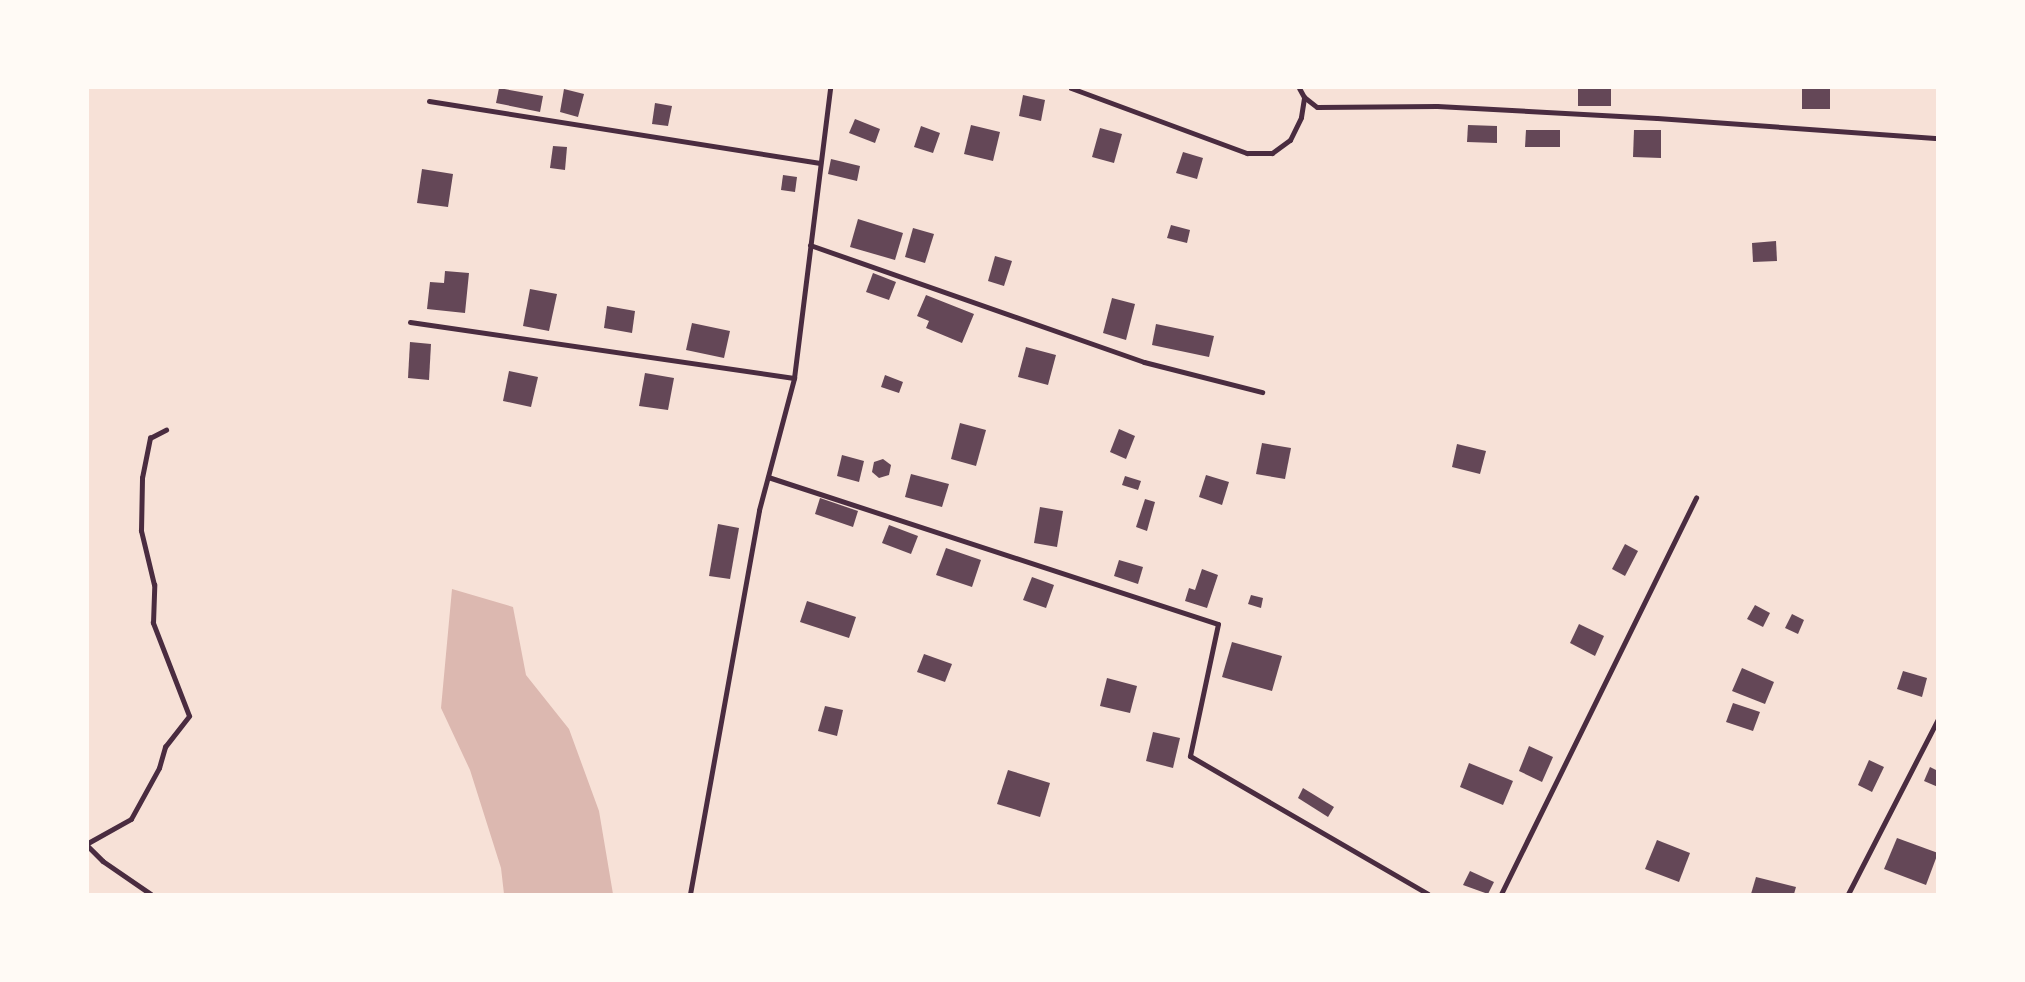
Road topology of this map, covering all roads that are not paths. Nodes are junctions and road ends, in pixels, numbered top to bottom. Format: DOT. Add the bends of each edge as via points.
graph roads {
  1 [pos="830,88"];
  2 [pos="1071,88"];
  3 [pos="1299,88"];
  4 [pos="1304,97"];
  5 [pos="429,101"];
  6 [pos="1937,138"];
  7 [pos="820,163"];
  8 [pos="810,244"];
  9 [pos="410,322"];
  10 [pos="794,378"];
  11 [pos="1262,392"];
  12 [pos="768,477"];
  13 [pos="1696,497"];
  14 [pos="1937,719"];
  15 [pos="690,894"];
  16 [pos="1428,894"];
  17 [pos="1501,894"];
  18 [pos="1848,894"];
  1 -- 7 [label="lane"];
  2 -- 4 [label="lane" via="1247,153 1272,153 1290,140"];
  3 -- 4 [label="lane"];
  4 -- 6 [label="lane" via="1317,107 1464,107"];
  5 -- 7 [label="lane"];
  7 -- 8 [label="lane"];
  8 -- 10 [label="lane"];
  8 -- 11 [label="lane" via="1144,362"];
  9 -- 10 [label="lane"];
  10 -- 12 [label="lane"];
  12 -- 15 [label="lane"];
  12 -- 16 [label="lane" via="1219,624 1190,756"];
  13 -- 17 [label="lane"];
  14 -- 18 [label="lane"];
}
